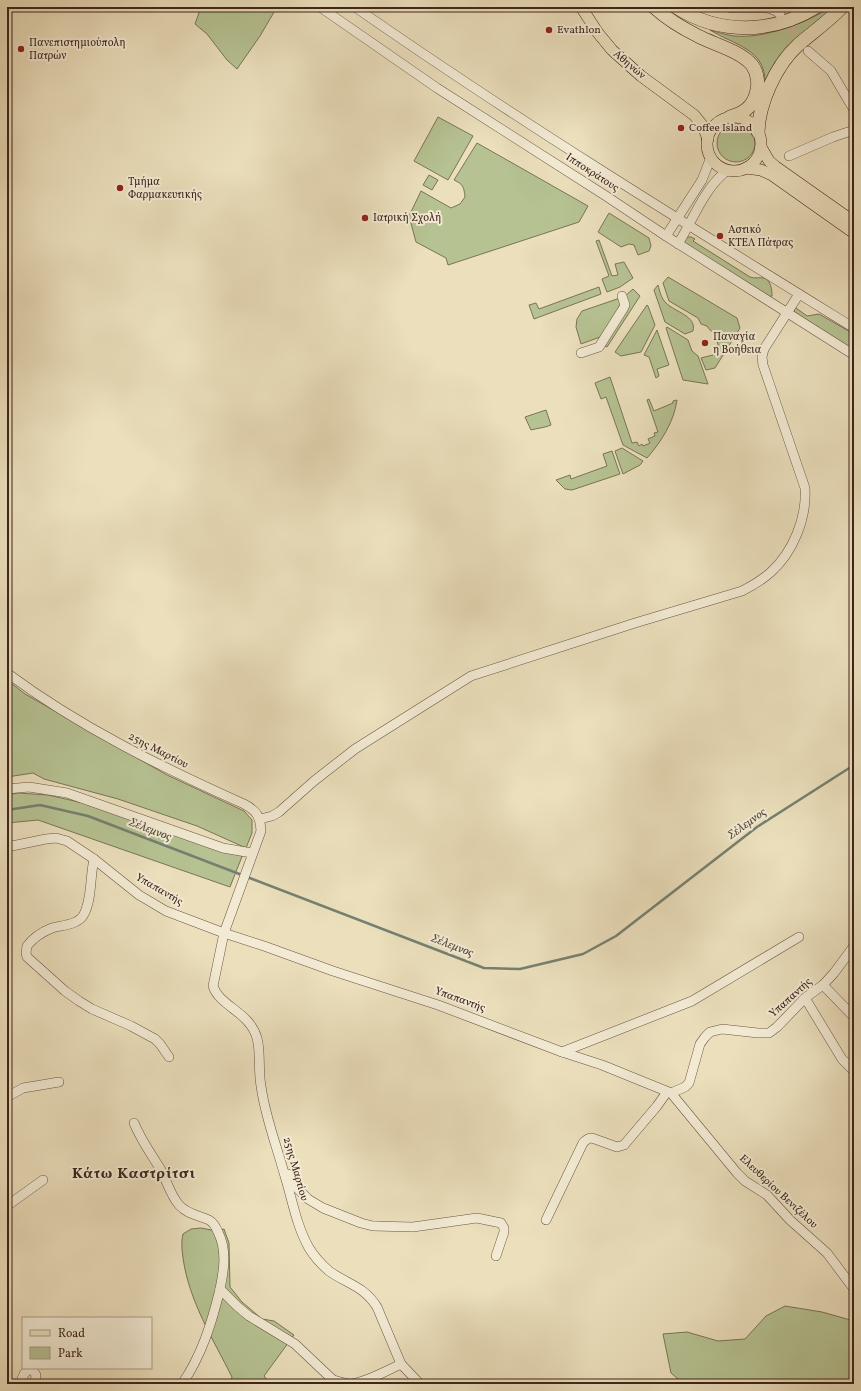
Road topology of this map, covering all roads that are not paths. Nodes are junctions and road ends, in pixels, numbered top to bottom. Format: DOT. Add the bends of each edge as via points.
graph roads {
  1 [pos="320,7"];
  2 [pos="355,7"];
  3 [pos="581,7"];
  4 [pos="654,7"];
  5 [pos="676,7"];
  6 [pos="728,7"];
  7 [pos="816,7"];
  8 [pos="842,7"];
  9 [pos="780,14"];
  10 [pos="808,51"];
  11 [pos="854,110"];
  12 [pos="689,111"];
  13 [pos="725,119"];
  14 [pos="854,130"];
  15 [pos="758,132"];
  16 [pos="708,139"];
  17 [pos="761,147"];
  18 [pos="789,156"];
  19 [pos="711,157"];
  20 [pos="746,168"];
  21 [pos="728,170"];
  22 [pos="678,218"];
  23 [pos="854,222"];
  24 [pos="690,226"];
  25 [pos="854,233"];
  26 [pos="666,236"];
  27 [pos="678,244"];
  28 [pos="799,294"];
  29 [pos="622,296"];
  30 [pos="787,312"];
  31 [pos="854,328"];
  32 [pos="581,353"];
  33 [pos="854,355"];
  34 [pos="7,673"];
  35 [pos="7,789"];
  36 [pos="260,819"];
  37 [pos="7,847"];
  38 [pos="252,853"];
  39 [pos="94,859"];
  40 [pos="224,933"];
  41 [pos="799,937"];
  42 [pos="854,946"];
  43 [pos="823,985"];
  44 [pos="805,998"];
  45 [pos="854,1017"];
  46 [pos="562,1052"];
  47 [pos="169,1057"];
  48 [pos="854,1071"];
  49 [pos="59,1082"];
  50 [pos="669,1092"];
  51 [pos="7,1097"];
  52 [pos="134,1123"];
  53 [pos="285,1174"];
  54 [pos="43,1180"];
  55 [pos="7,1205"];
  56 [pos="546,1220"];
  57 [pos="496,1256"];
  58 [pos="220,1288"];
  59 [pos="854,1289"];
  60 [pos="401,1364"];
  61 [pos="20,1384"];
  62 [pos="35,1384"];
  63 [pos="182,1384"];
  64 [pos="420,1384"];
  1 -- 26 [label="street, Ιπποκράτους" via="409,69"];
  2 -- 22 [label="street, Ιπποκράτους" via="455,75"];
  3 -- 12 [label="main road, Αθηνών" via="603,40 618,56"];
  4 -- 13 [label="highway" via="681,27 743,57 752,65 758,83 753,103 745,111"];
  5 -- 7 [label="highway" via="708,22 740,28 772,26"];
  6 -- 9 [label="street" via="768,7"];
  8 -- 15 [label="highway" via="783,62 771,84"];
  10 -- 11 [label="street" via="831,71"];
  12 -- 13 [label="main road, Αθηνών" via="706,119"];
  12 -- 16 [label="main road, Αθηνών" via="699,120"];
  13 -- 15 [label="main road, Αθηνών" via="744,119"];
  13 -- 16 [label="main road" via="712,129"];
  14 -- 18 [label="street"];
  15 -- 17 [label="main road"];
  16 -- 19 [label="main road, Αθηνών"];
  17 -- 20 [label="main road" via="756,160"];
  17 -- 23 [label="main road" via="776,167"];
  19 -- 21 [label="main road" via="718,166"];
  19 -- 22 [label="street" via="702,180"];
  20 -- 21 [label="main road"];
  20 -- 25 [label="main road" via="761,170 772,176"];
  21 -- 24 [label="street" via="708,192"];
  22 -- 24 [label="street, Ιπποκράτους"];
  22 -- 26 [label="street"];
  24 -- 27 [label="street"];
  24 -- 28 [label="street, Ιπποκράτους"];
  26 -- 27 [label="street, Ιπποκράτους"];
  27 -- 30 [label="street, Ιπποκράτους"];
  28 -- 30 [label="street"];
  28 -- 31 [label="street, Ιπποκράτους"];
  29 -- 32 [label="street" via="625,305 599,347"];
  30 -- 33 [label="street, Ιπποκράτους"];
  30 -- 36 [label="street" via="768,342 762,357 806,495 795,539 780,563 770,573 742,591 471,676 364,743 314,781 279,812"];
  34 -- 36 [label="street, 25ης Μαρτίου" via="79,722 184,777 244,804 253,809"];
  35 -- 38 [label="street" via="30,787 67,793 223,848"];
  36 -- 38 [label="street" via="261,831"];
  37 -- 39 [label="street, Υπαπαντής" via="56,838 67,841"];
  38 -- 40 [label="street"];
  39 -- 40 [label="street, Υπαπαντής" via="133,891 166,911"];
  39 -- 47 [label="street" via="85,914 77,922 52,928 40,934 27,946 27,957 64,991 79,1001 155,1039"];
  40 -- 46 [label="street, Υπαπαντής" via="438,1005"];
  40 -- 53 [label="street, 25ης Μαρτίου" via="214,992 245,1018 257,1037 260,1084 265,1110"];
  41 -- 46 [label="street" via="692,1000"];
  42 -- 43 [label="street, Υπαπαντής"];
  43 -- 44 [label="street, Υπαπαντής"];
  43 -- 45 [label="street"];
  44 -- 48 [label="street" via="842,1059"];
  44 -- 50 [label="street, Υπαπαντής" via="769,1033 722,1029 710,1032 700,1044 689,1083 685,1087"];
  46 -- 50 [label="street, Υπαπαντής" via="602,1064"];
  49 -- 51 [label="street" via="23,1088"];
  50 -- 56 [label="street" via="624,1145 617,1147 592,1138 583,1143"];
  50 -- 59 [label="street, Ελευθερίου Βενιζέλου" via="737,1173 767,1195 827,1253"];
  52 -- 58 [label="street" via="178,1204 188,1213 210,1221 215,1226 224,1252"];
  53 -- 57 [label="street" via="292,1178 308,1199 323,1208 373,1226 413,1227 476,1218 501,1223 504,1232"];
  53 -- 60 [label="street, 25ης Μαρτίου" via="302,1232 310,1249 329,1270 364,1291 372,1299"];
  54 -- 55 [label="street"];
  58 -- 60 [label="street" via="249,1316 295,1344 334,1380 354,1383"];
  58 -- 63 [label="street" via="214,1314 198,1357"];
  60 -- 64 [label="street, 25ης Μαρτίου"];
  61 -- 62 [label="street" via="24,1374 32,1369 36,1375"];
}
